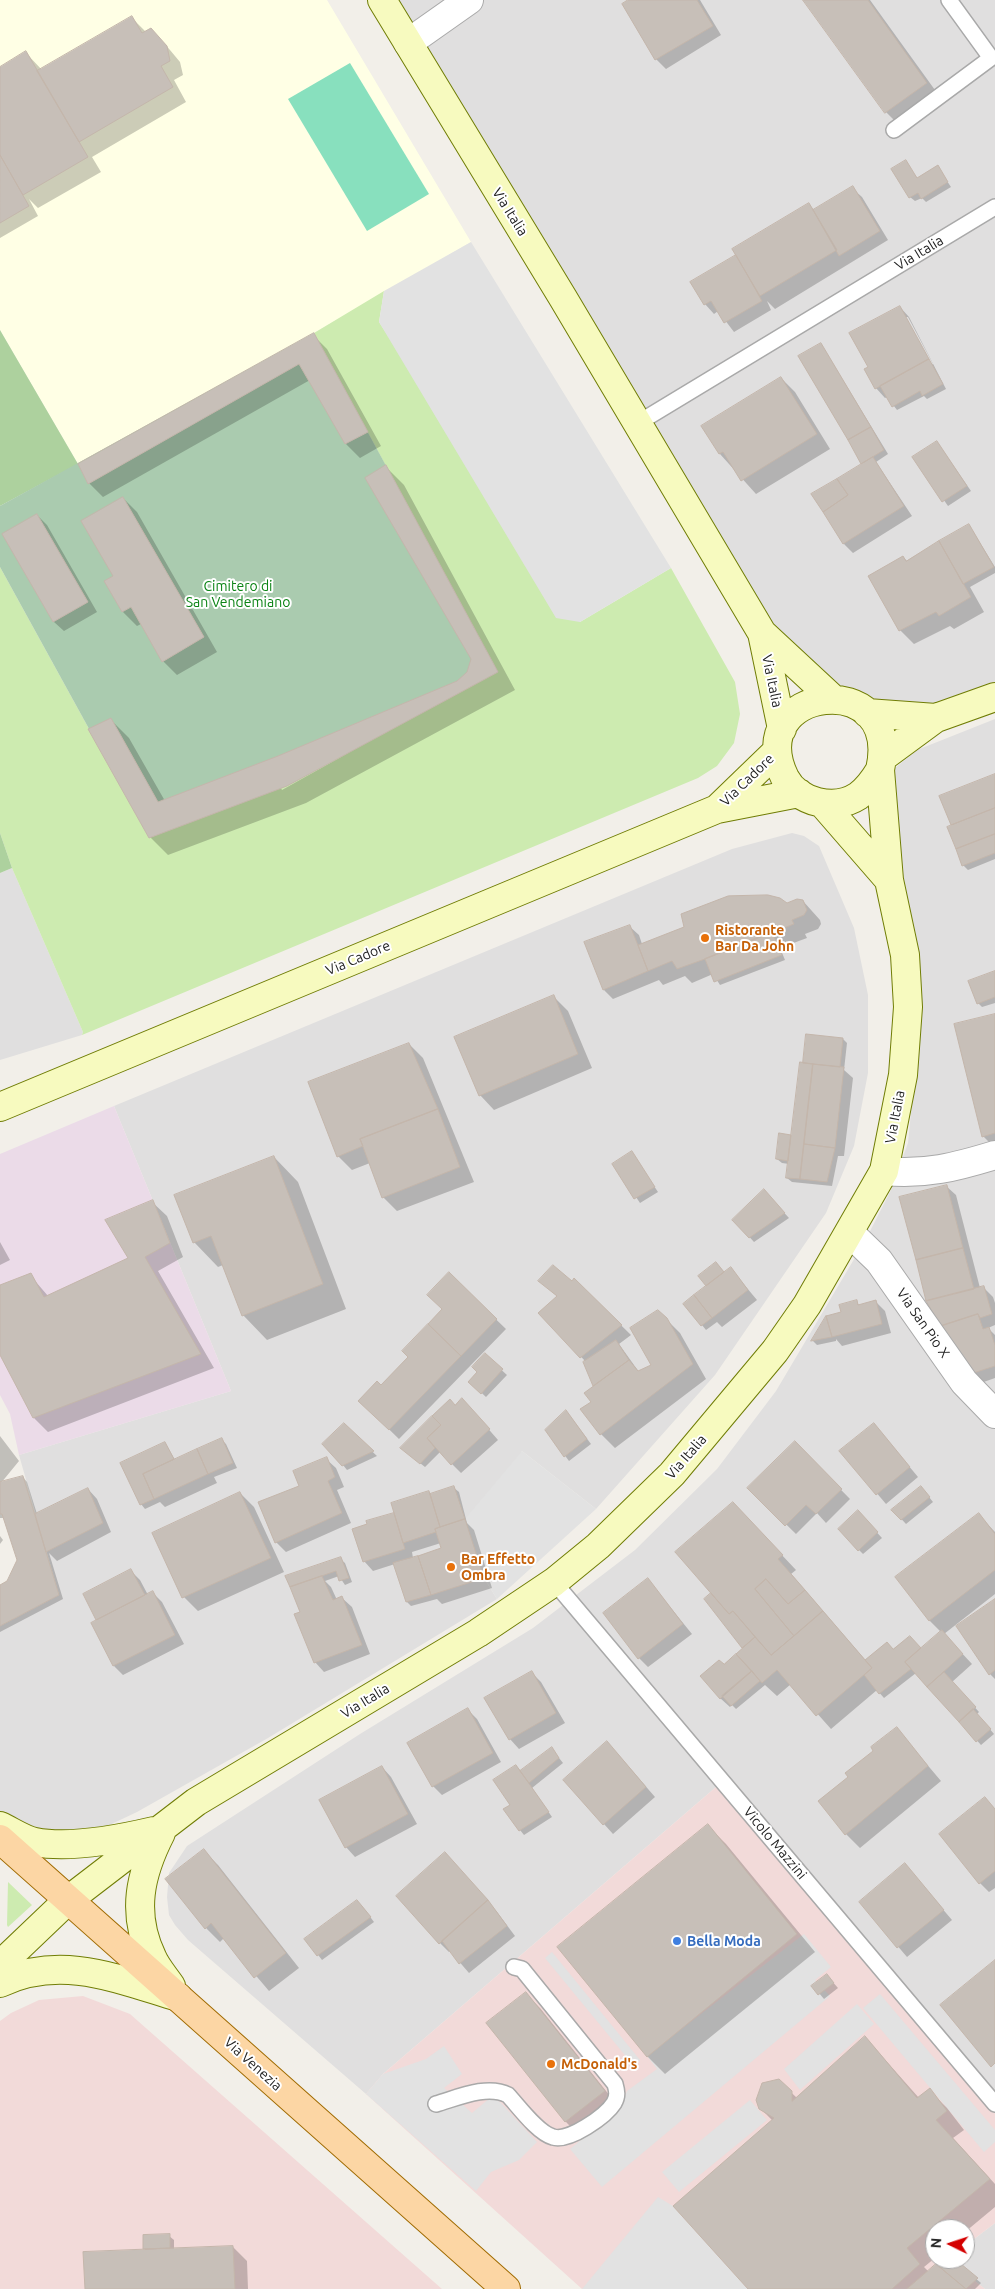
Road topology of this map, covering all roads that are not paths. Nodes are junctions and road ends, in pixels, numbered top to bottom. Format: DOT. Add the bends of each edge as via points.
graph roads {
  1 [pos="382,0"];
  2 [pos="469,0"];
  3 [pos="949,0"];
  4 [pos="408,43"];
  5 [pos="993,57"];
  6 [pos="894,130"];
  7 [pos="995,207"];
  8 [pos="638,423"];
  9 [pos="762,633"];
  10 [pos="995,697"];
  11 [pos="832,698"];
  12 [pos="867,713"];
  13 [pos="936,718"];
  14 [pos="780,740"];
  15 [pos="881,763"];
  16 [pos="811,799"];
  17 [pos="717,810"];
  18 [pos="889,880"];
  19 [pos="0,1107"];
  20 [pos="995,1156"];
  21 [pos="884,1171"];
  22 [pos="850,1233"];
  23 [pos="964,1382"];
  24 [pos="995,1396"];
  25 [pos="995,1414"];
  26 [pos="554,1582"];
  27 [pos="0,1826"];
  28 [pos="163,1830"];
  29 [pos="0,1839"];
  30 [pos="67,1901"];
  31 [pos="0,1965"];
  32 [pos="514,1967"];
  33 [pos="0,1983"];
  34 [pos="178,1997"];
  35 [pos="436,2104"];
  36 [pos="995,2104"];
  37 [pos="506,2289"];
  1 -- 4 [label="street, Via Italia"];
  2 -- 4 [label="street"];
  3 -- 5 [label="lane"];
  4 -- 8 [label="street, Via Italia"];
  5 -- 6 [label="lane"];
  7 -- 8 [label="lane, Via Italia"];
  8 -- 9 [label="street, Via Italia"];
  9 -- 11 [label="street, Via Italia"];
  9 -- 14 [label="street, Via Italia"];
  10 -- 13 [label="street"];
  11 -- 12 [label="street" via="845,700"];
  11 -- 14 [label="street, Via Cadore" via="802,706 790,716"];
  12 -- 13 [label="street"];
  12 -- 15 [label="street" via="877,726 882,741"];
  13 -- 15 [label="street, Via Cadore"];
  14 -- 16 [label="street, Via Cadore" via="784,775"];
  14 -- 17 [label="street, Via Cadore"];
  15 -- 16 [label="street, Via Cadore" via="871,785 858,796 841,803"];
  15 -- 18 [label="street, Via Italia"];
  16 -- 17 [label="street, Via Cadore"];
  16 -- 18 [label="street, Via Italia"];
  17 -- 19 [label="street, Via Cadore"];
  18 -- 21 [label="street, Via Italia" via="906,955 908,1007 903,1075"];
  20 -- 21 [label="street" via="916,1174"];
  21 -- 22 [label="street, Via Italia"];
  22 -- 23 [label="street, Via San Pio X" via="879,1261"];
  22 -- 26 [label="street, Via Italia" via="776,1351 672,1474 598,1546"];
  23 -- 24 [label="street"];
  23 -- 25 [label="street, Via San Pio X"];
  26 -- 28 [label="street, Via Italia" via="478,1633 196,1802"];
  26 -- 36 [label="lane, Vicolo Mazzini"];
  27 -- 28 [label="street, Via Italia" via="35,1842 58,1843 107,1841"];
  28 -- 30 [label="street, Via Italia"];
  28 -- 34 [label="street, Via Italia" via="147,1860 140,1886 142,1922 152,1957"];
  29 -- 30 [label="main road, Via Venezia"];
  30 -- 31 [label="street, Via Italia"];
  30 -- 34 [label="main road, Via Venezia"];
  32 -- 35 [label="lane" via="522,1969 615,2084 615,2101 571,2137 563,2138 543,2132 508,2095 501,2092 486,2091"];
  33 -- 34 [label="street" via="40,1970 83,1970"];
  34 -- 37 [label="main road, Via Venezia"];
}
